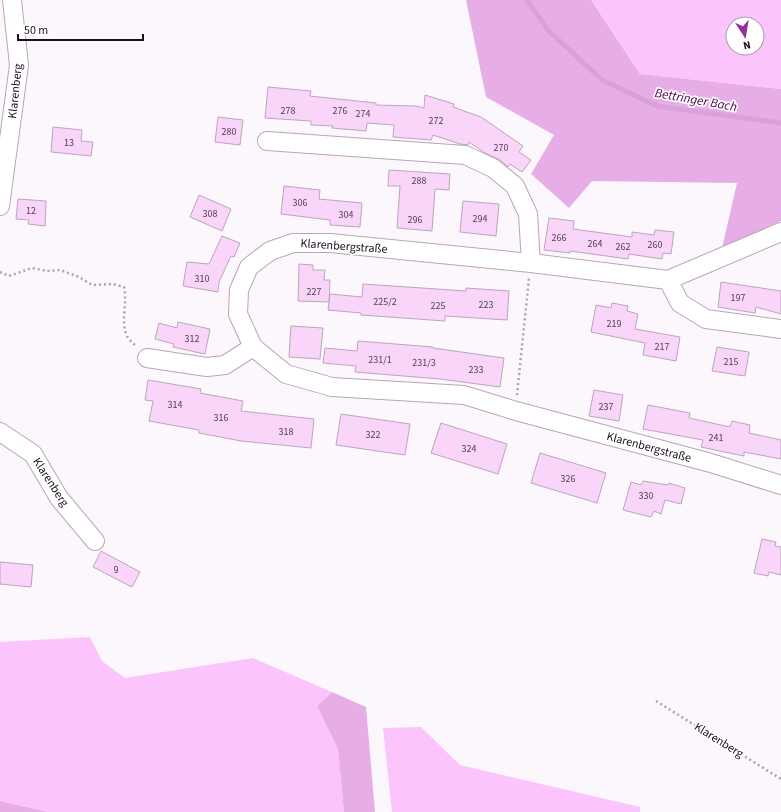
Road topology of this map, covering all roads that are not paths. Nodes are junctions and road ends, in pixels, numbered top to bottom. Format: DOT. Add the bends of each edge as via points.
graph roads {
  1 [pos="12,0"];
  2 [pos="267,141"];
  3 [pos="0,206"];
  4 [pos="781,232"];
  5 [pos="531,263"];
  6 [pos="668,280"];
  7 [pos="781,329"];
  8 [pos="253,347"];
  9 [pos="147,358"];
  10 [pos="0,432"];
  11 [pos="781,485"];
  12 [pos="95,541"];
  1 -- 3 [label="street, Klarenberg" via="19,65"];
  2 -- 5 [label="street" via="465,155 493,168 515,186 528,214"];
  4 -- 6 [label="street"];
  5 -- 6 [label="street, Klarenbergstraße"];
  5 -- 8 [label="street, Klarenbergstraße" via="330,243 293,243 270,251 249,267 239,290 238,314"];
  6 -- 7 [label="street" via="680,303 706,319"];
  8 -- 9 [label="street" via="225,365 207,367"];
  8 -- 11 [label="street, Klarenbergstraße" via="286,374 332,387 464,395 711,463"];
  10 -- 12 [label="street, Klarenberg" via="33,454 59,498"];
}
